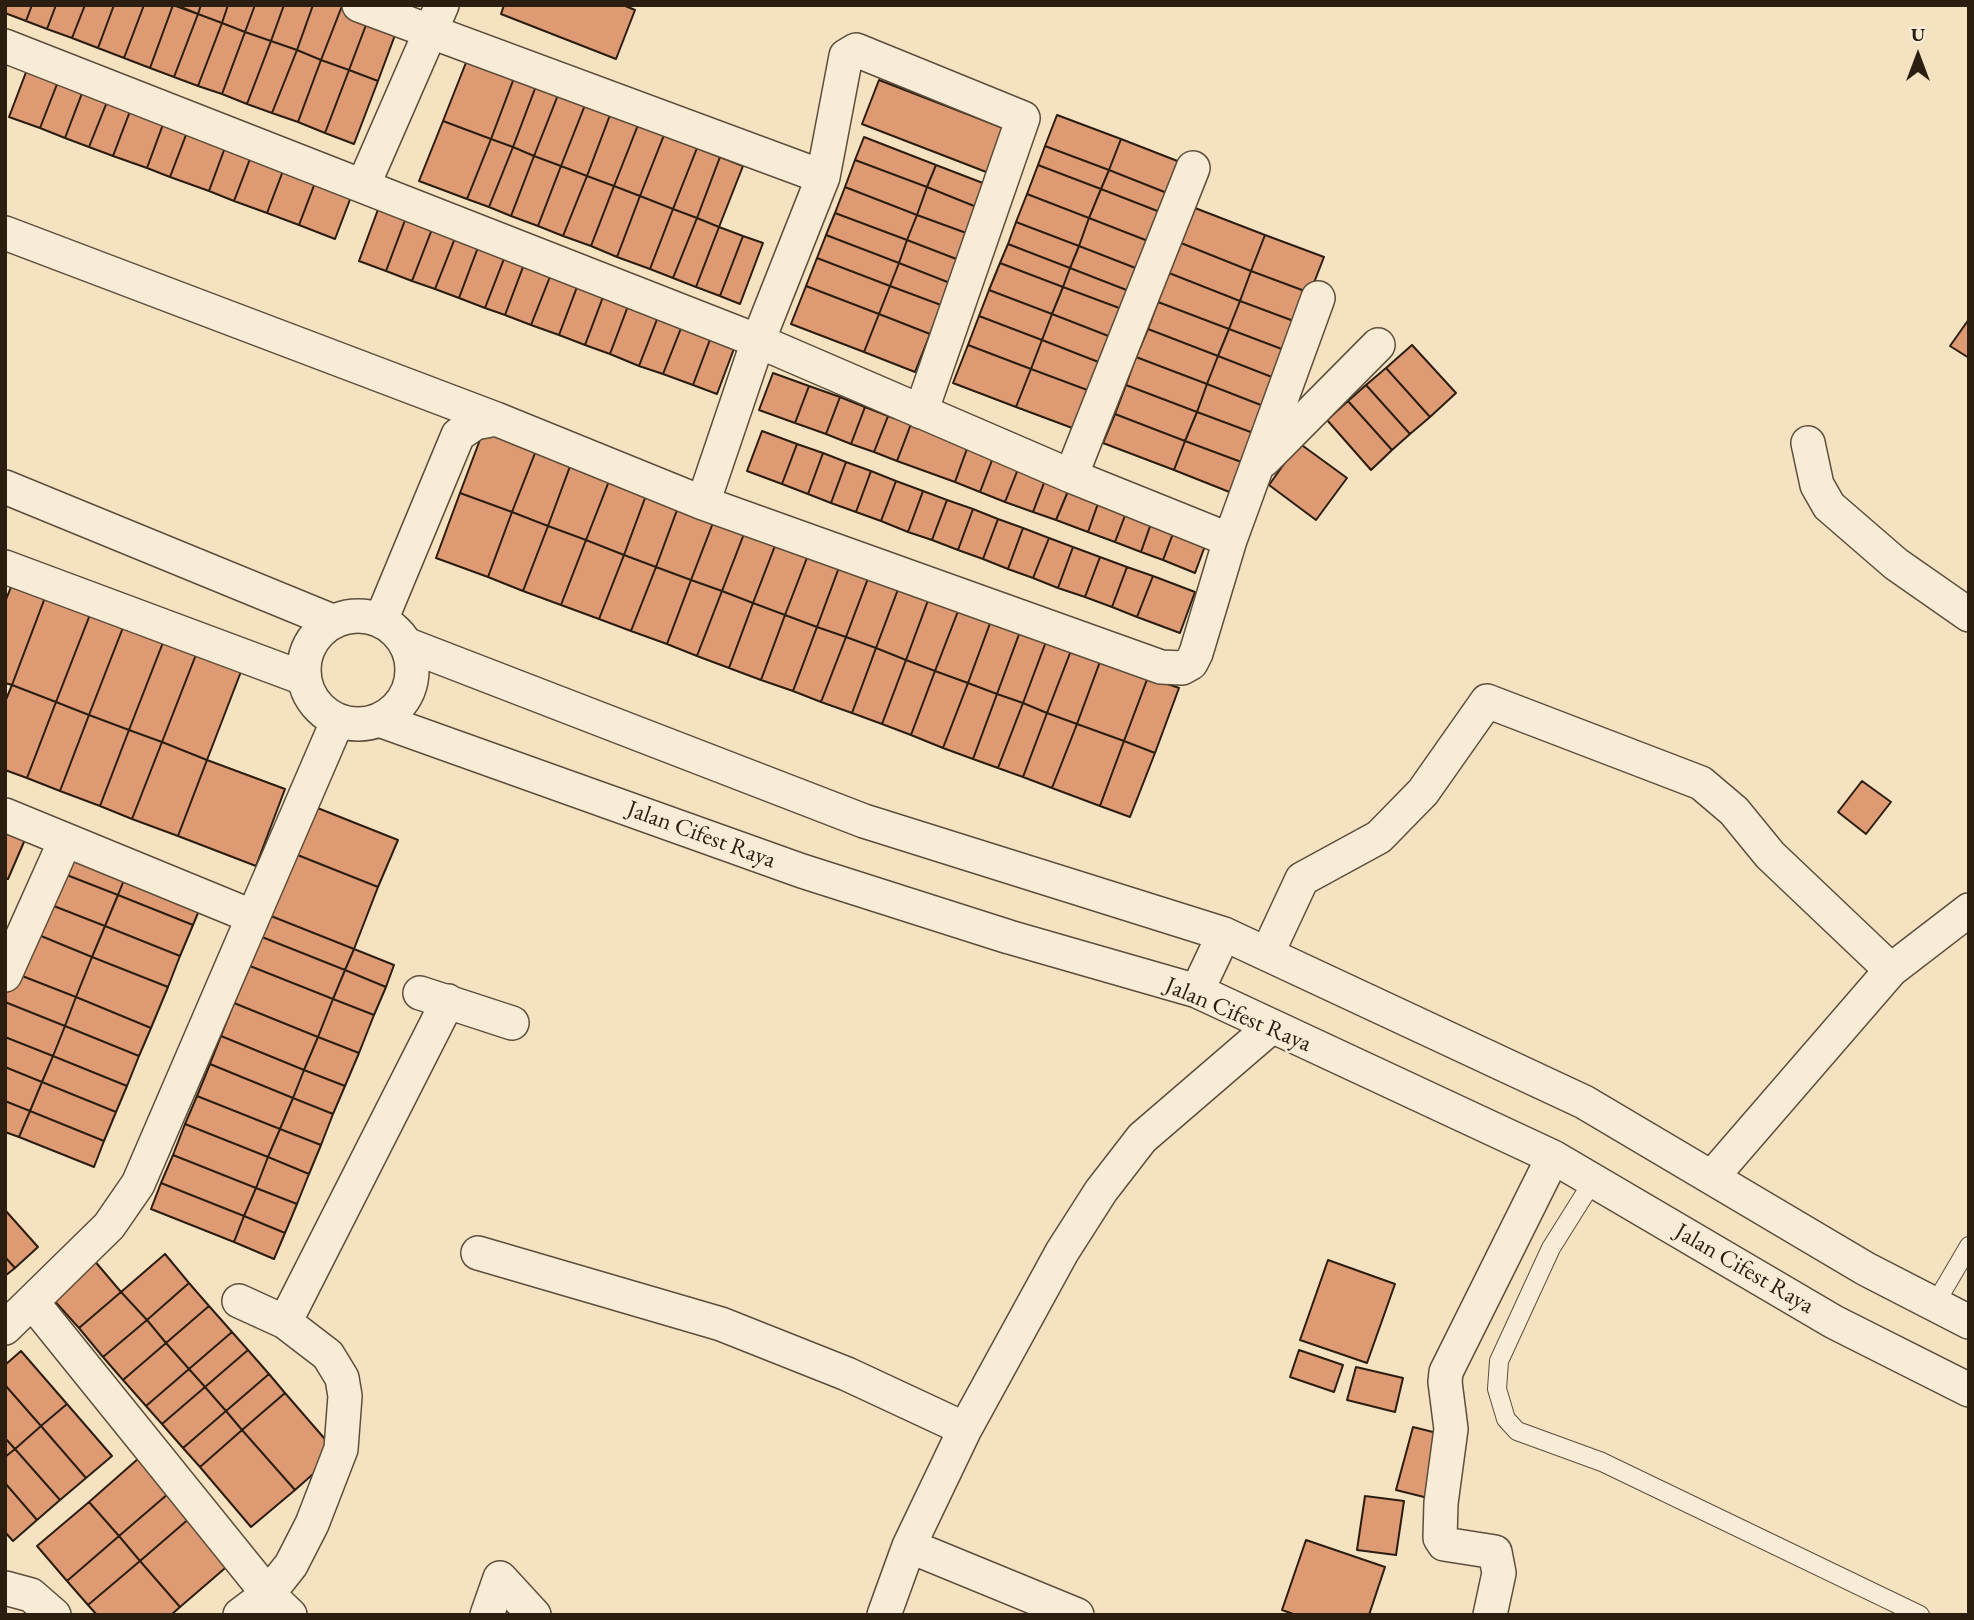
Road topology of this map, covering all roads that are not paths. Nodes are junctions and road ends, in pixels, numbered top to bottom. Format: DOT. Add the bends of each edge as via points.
graph roads {
  1 [pos="359,5"];
  2 [pos="437,18"];
  3 [pos="5,46"];
  4 [pos="1193,168"];
  5 [pos="823,177"];
  6 [pos="363,186"];
  7 [pos="5,233"];
  8 [pos="1318,298"];
  9 [pos="758,341"];
  10 [pos="1378,345"];
  11 [pos="921,412"];
  12 [pos="496,419"];
  13 [pos="1808,443"];
  14 [pos="1259,466"];
  15 [pos="1071,476"];
  16 [pos="5,487"];
  17 [pos="703,503"];
  18 [pos="1230,540"];
  19 [pos="5,567"];
  20 [pos="1969,615"];
  21 [pos="381,620"];
  22 [pos="332,621"];
  23 [pos="408,645"];
  24 [pos="303,678"];
  25 [pos="382,721"];
  26 [pos="337,722"];
  27 [pos="5,815"];
  28 [pos="65,841"];
  29 [pos="1969,911"];
  30 [pos="251,916"];
  31 [pos="1224,934"];
  32 [pos="1267,954"];
  33 [pos="1891,970"];
  34 [pos="5,975"];
  35 [pos="1196,991"];
  36 [pos="512,1023"];
  37 [pos="1271,1027"];
  38 [pos="1553,1157"];
  39 [pos="1712,1177"];
  40 [pos="1593,1181"];
  41 [pos="1969,1246"];
  42 [pos="478,1253"];
  43 [pos="239,1301"];
  44 [pos="33,1303"];
  45 [pos="1935,1304"];
  46 [pos="285,1322"];
  47 [pos="1969,1322"];
  48 [pos="5,1328"];
  49 [pos="1969,1390"];
  50 [pos="965,1429"];
  51 [pos="909,1546"];
  52 [pos="5,1588"];
  53 [pos="279,1604"];
  54 [pos="54,1615"];
  55 [pos="240,1615"];
  56 [pos="487,1615"];
  57 [pos="534,1615"];
  58 [pos="884,1615"];
  59 [pos="1077,1615"];
  60 [pos="1490,1615"];
  61 [pos="1920,1615"];
  1 -- 2 [label="street"];
  2 -- 5 [label="street"];
  2 -- 6 [label="street"];
  3 -- 6 [label="street"];
  4 -- 15 [label="street"];
  5 -- 9 [label="street"];
  5 -- 11 [label="street" via="846,56 851,51 1023,118"];
  6 -- 9 [label="street"];
  7 -- 12 [label="street"];
  8 -- 14 [label="street"];
  9 -- 11 [label="street"];
  9 -- 17 [label="street"];
  10 -- 14 [label="street"];
  11 -- 15 [label="street"];
  12 -- 17 [label="street"];
  12 -- 21 [label="street" via="475,423 458,435"];
  13 -- 20 [label="street" via="1817,485 1829,506 1896,564"];
  14 -- 18 [label="street"];
  15 -- 18 [label="street"];
  16 -- 22 [label="street"];
  17 -- 18 [label="street" via="1172,668 1191,663 1196,653"];
  19 -- 24 [label="street"];
  21 -- 22 [label="street" via="356,615"];
  21 -- 23 [label="street"];
  22 -- 24 [label="street" via="309,645"];
  23 -- 25 [label="street" via="414,674 404,701"];
  23 -- 31 [label="street" via="864,821"];
  24 -- 26 [label="street" via="314,704"];
  25 -- 26 [label="street" via="360,726"];
  25 -- 35 [label="street, Jalan Cifest Raya" via="802,871"];
  26 -- 30 [label="street"];
  27 -- 28 [label="street"];
  28 -- 30 [label="street"];
  28 -- 34 [label="street"];
  29 -- 33 [label="street"];
  30 -- 44 [label="street" via="138,1184 109,1226"];
  31 -- 32 [label="street"];
  31 -- 35 [label="street"];
  32 -- 33 [label="street" via="1302,879 1379,837 1423,792 1487,701 1701,783"];
  32 -- 39 [label="street" via="1584,1102"];
  33 -- 39 [label="street"];
  35 -- 37 [label="street, Jalan Cifest Raya"];
  36 -- 46 [label="street" via="434,997"];
  37 -- 38 [label="street, Jalan Cifest Raya"];
  37 -- 50 [label="street" via="1155,1125 1124,1158 1062,1252"];
  38 -- 40 [label="street, Jalan Cifest Raya"];
  38 -- 60 [label="street" via="1446,1372 1450,1439 1440,1538 1444,1544 1495,1552 1499,1573"];
  39 -- 45 [label="street" via="1866,1269"];
  40 -- 49 [label="street, Jalan Cifest Raya" via="1833,1322"];
  40 -- 61 [label="lane" via="1551,1248 1499,1361 1497,1389 1506,1419 1517,1431 1602,1462"];
  41 -- 45 [label="lane"];
  42 -- 50 [label="street" via="721,1324 847,1374"];
  43 -- 46 [label="street"];
  44 -- 48 [label="street"];
  44 -- 53 [label="street"];
  45 -- 47 [label="street"];
  46 -- 53 [label="street" via="328,1355 342,1378 345,1396 341,1449"];
  50 -- 51 [label="street"];
  51 -- 58 [label="street"];
  51 -- 59 [label="street"];
  52 -- 54 [label="street" via="31,1595"];
  53 -- 55 [label="street"];
  56 -- 57 [label="street" via="500,1578"];
}
